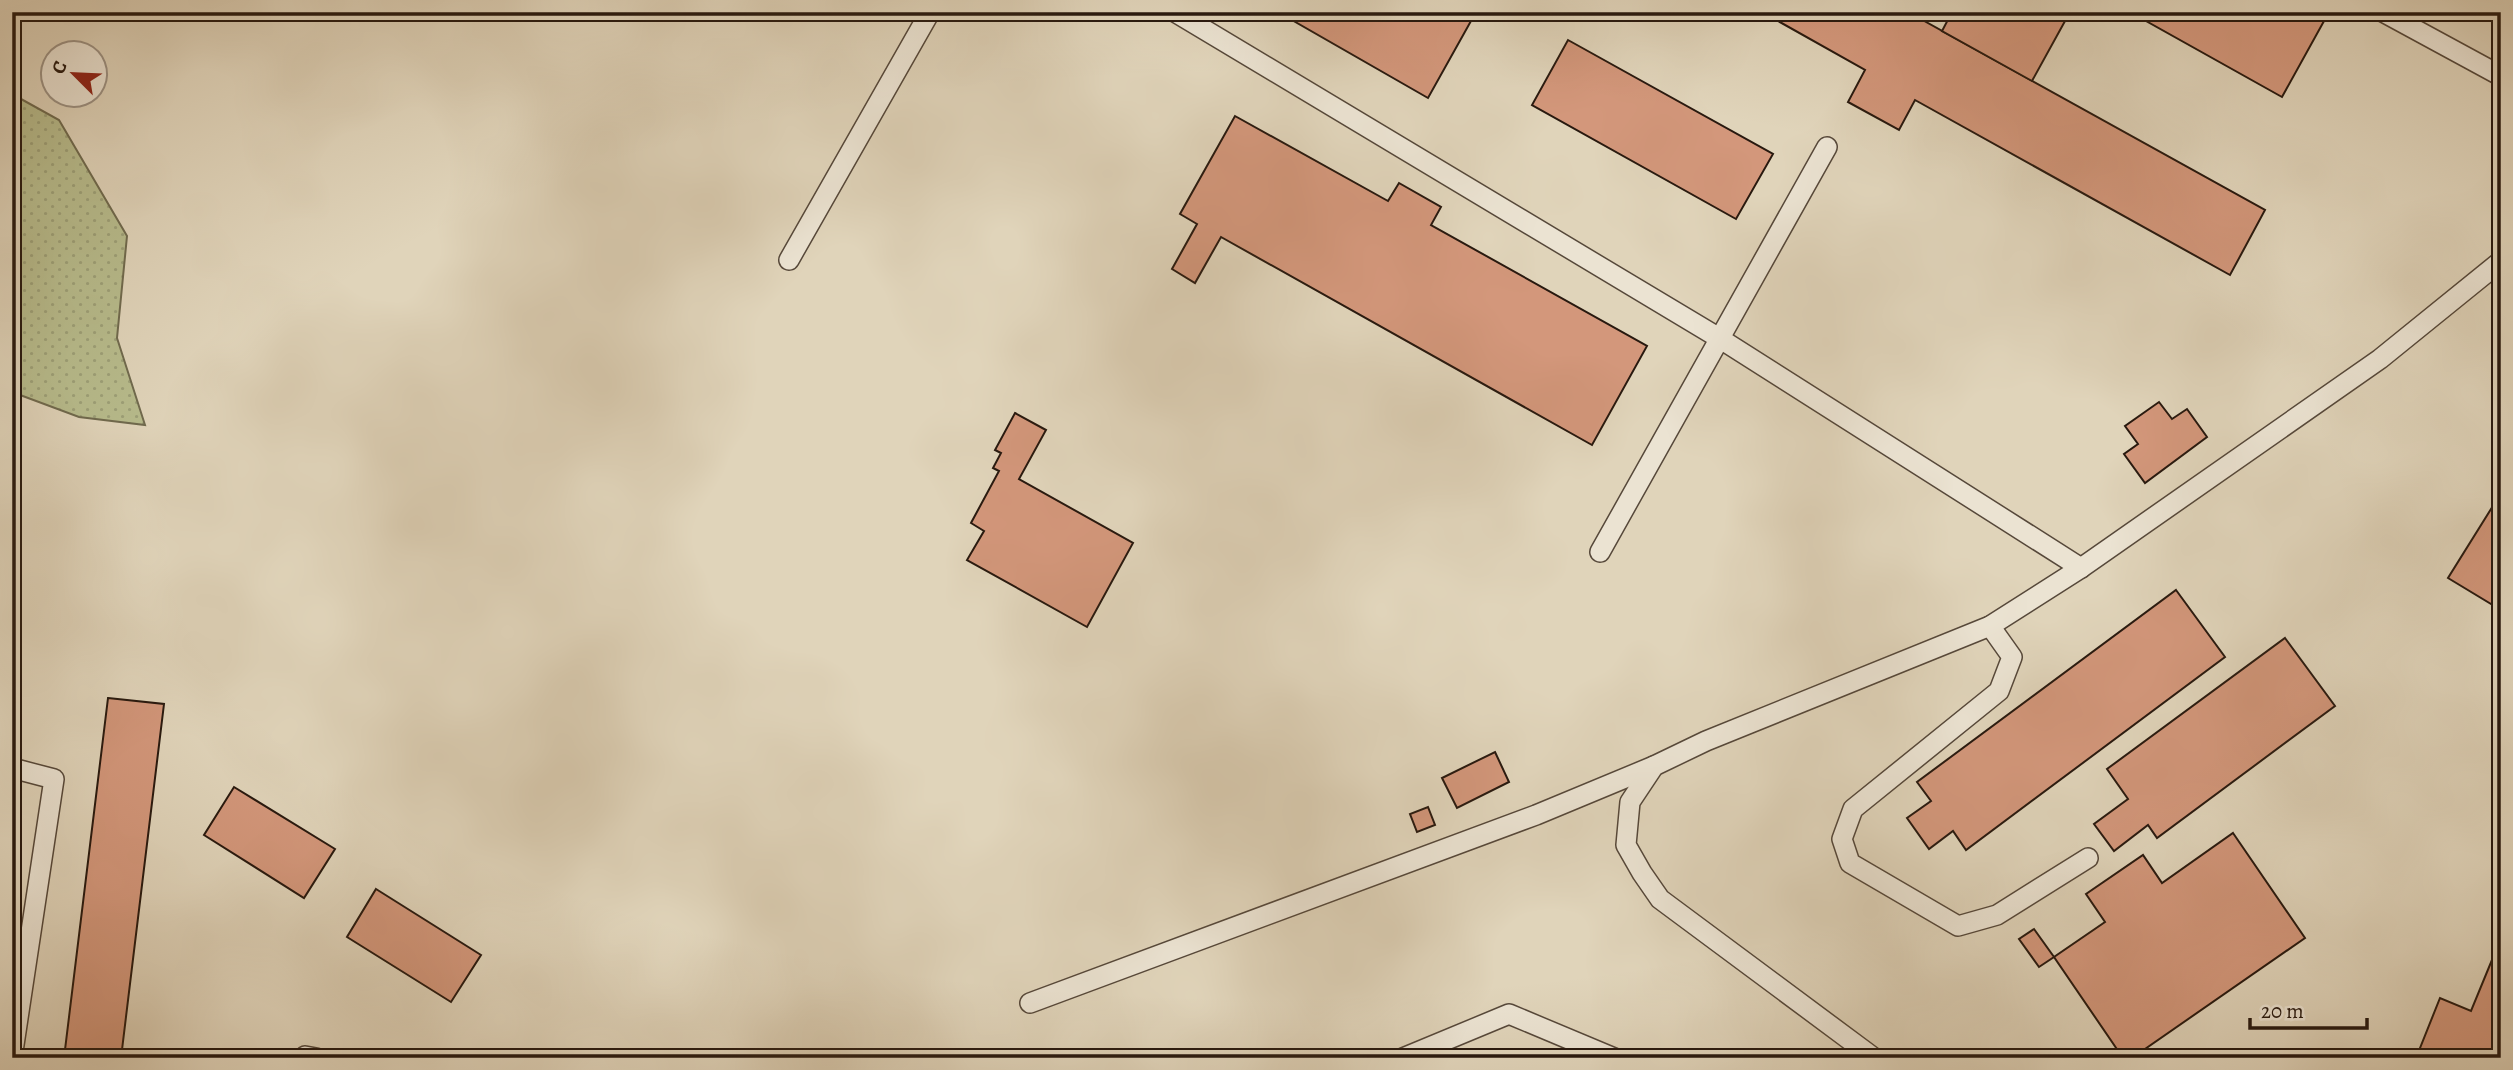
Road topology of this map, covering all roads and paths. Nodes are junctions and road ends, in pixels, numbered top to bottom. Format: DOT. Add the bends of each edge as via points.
graph roads {
  1 [pos="930,12"];
  2 [pos="1175,12"];
  3 [pos="2383,12"];
  4 [pos="2501,76"];
  5 [pos="1827,147"];
  6 [pos="789,260"];
  7 [pos="2501,261"];
  8 [pos="1719,338"];
  9 [pos="1600,552"];
  10 [pos="2081,568"];
  11 [pos="1990,626"];
  12 [pos="1654,766"];
  13 [pos="12,768"];
  14 [pos="2088,858"];
  15 [pos="33,923"];
  16 [pos="12,925"];
  17 [pos="1030,1003"];
  18 [pos="12,1058"];
  19 [pos="1403,1058"];
  20 [pos="1615,1058"];
  21 [pos="1874,1058"];
  1 -- 6 [label="lane"];
  2 -- 8 [label="lane"];
  3 -- 4 [label="lane"];
  5 -- 8 [label="lane"];
  7 -- 10 [label="lane" via="2380,359"];
  8 -- 9 [label="lane"];
  8 -- 10 [label="lane"];
  10 -- 11 [label="lane"];
  11 -- 12 [label="lane"];
  11 -- 14 [label="lane" via="2012,657 1999,691 1853,809 1842,839 1850,863 1958,926 1997,915"];
  12 -- 17 [label="lane"];
  12 -- 21 [label="lane" via="1630,802 1626,845 1660,900"];
  13 -- 15 [label="lane" via="54,779"];
  15 -- 16 [label="lane"];
  15 -- 18 [label="lane"];
  19 -- 20 [label="lane" via="1509,1014"];
}
